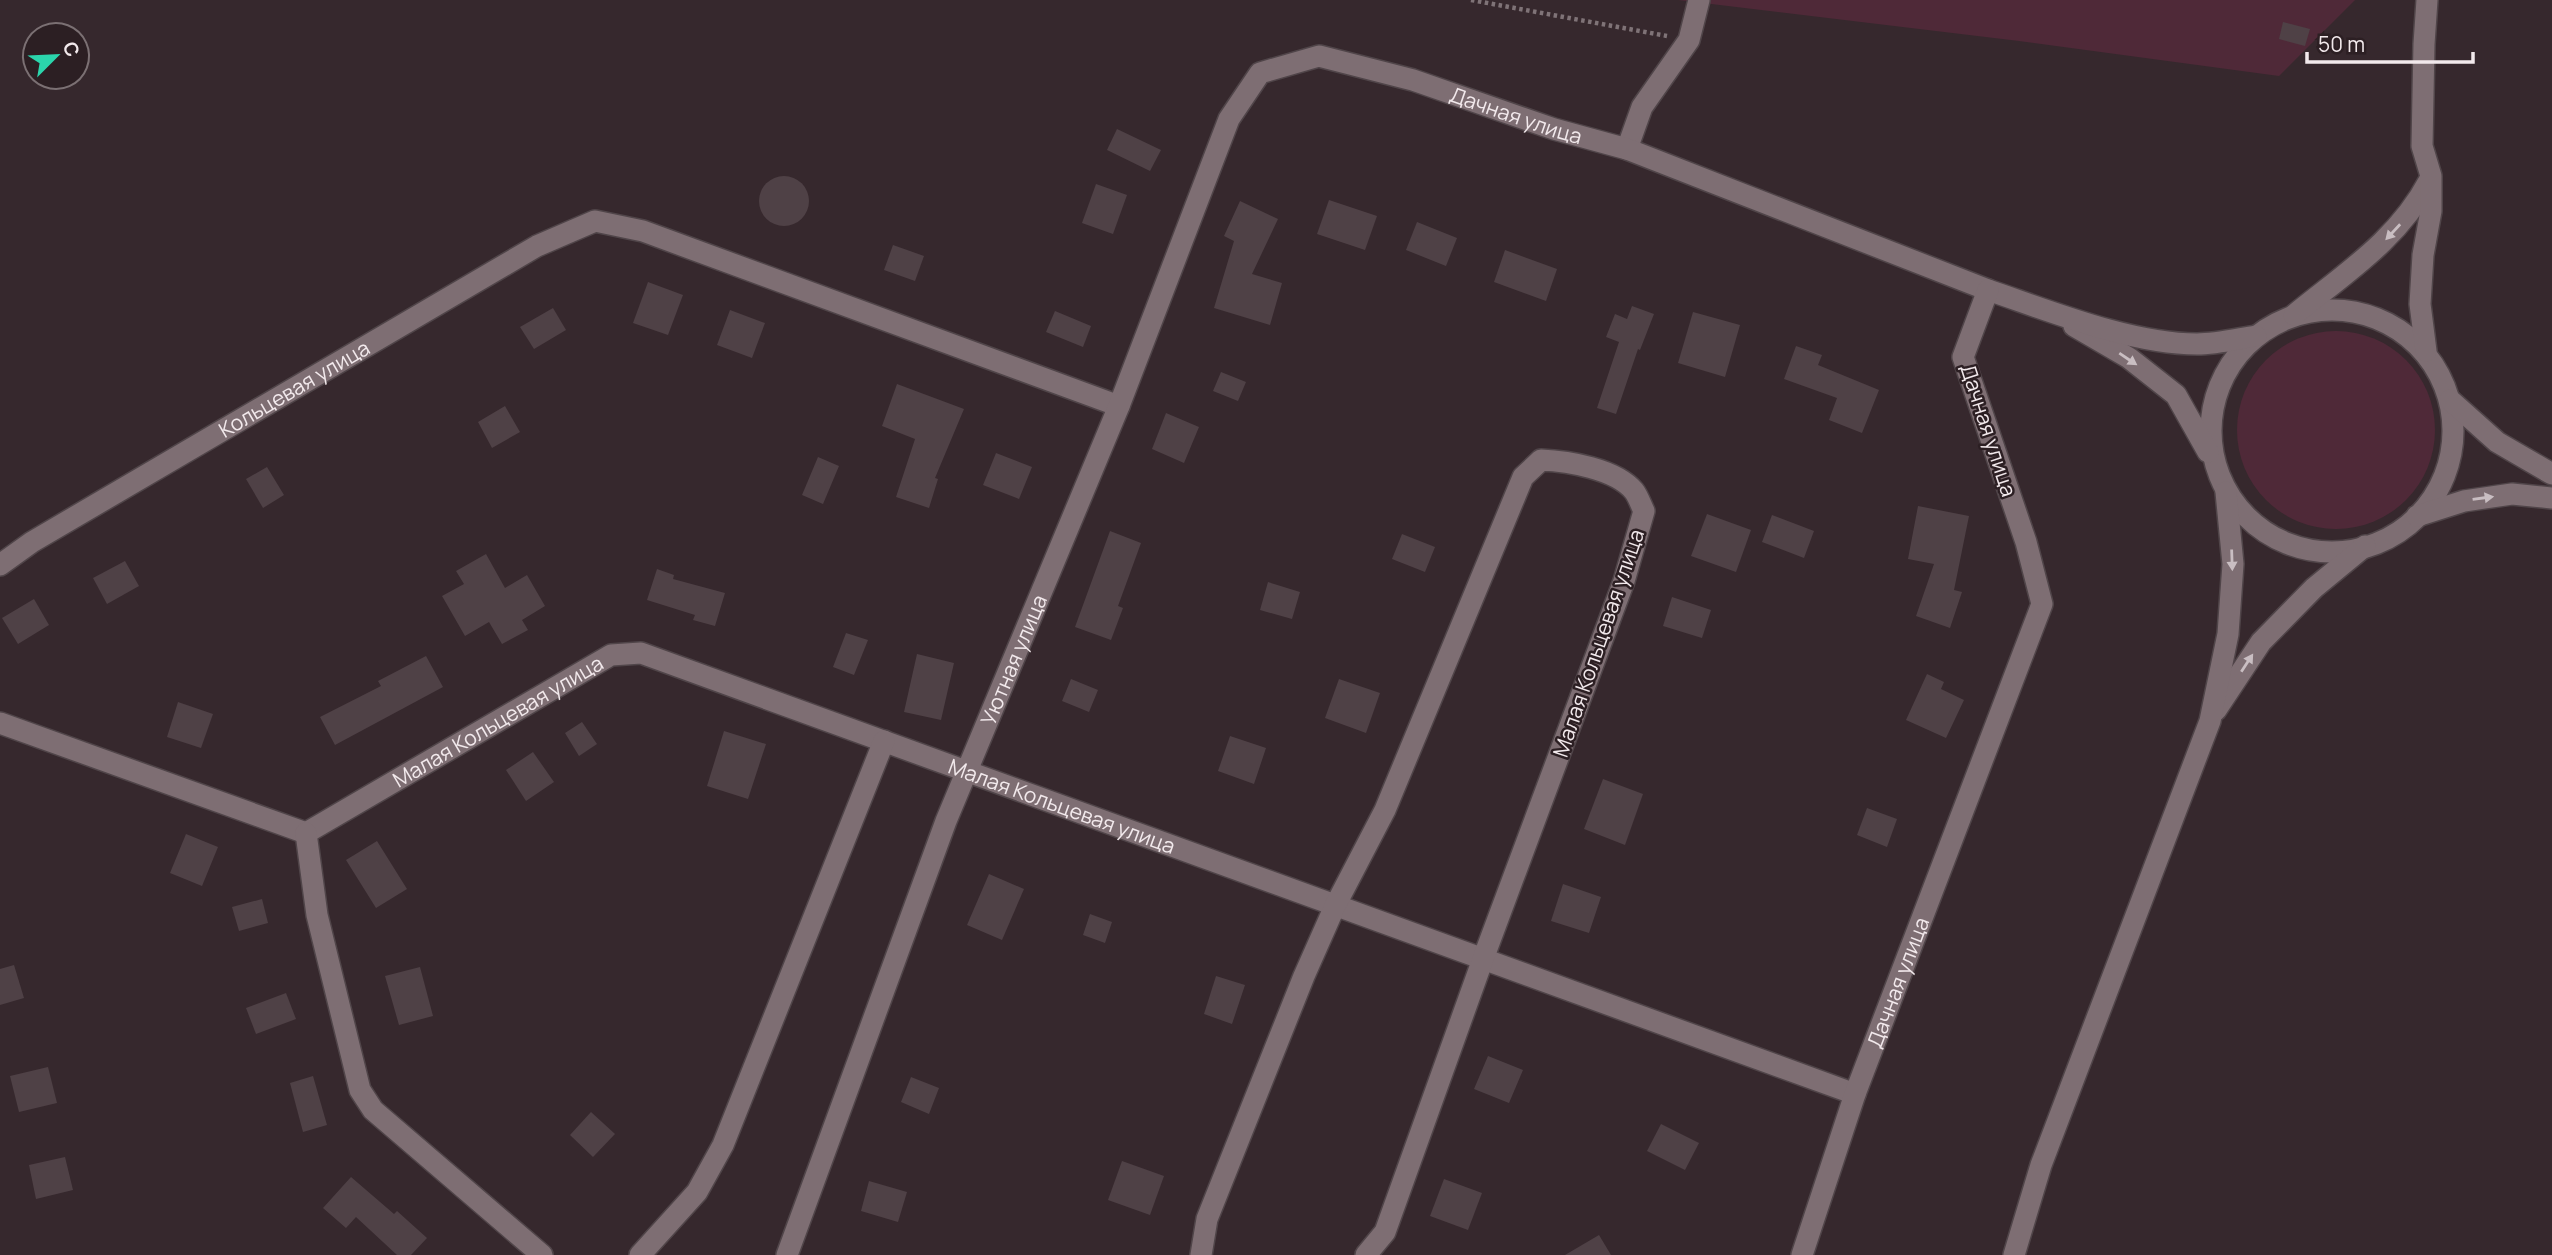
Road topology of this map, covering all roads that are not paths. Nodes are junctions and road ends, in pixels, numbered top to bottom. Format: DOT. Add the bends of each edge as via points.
graph roads {
  1 [pos="1699,0"];
  2 [pos="2427,0"];
  3 [pos="1260,73"];
  4 [pos="1627,149"];
  5 [pos="2431,176"];
  6 [pos="1987,290"];
  7 [pos="2049,311"];
  8 [pos="2288,320"];
  9 [pos="2256,336"];
  10 [pos="2426,351"];
  11 [pos="2450,400"];
  12 [pos="1119,407"];
  13 [pos="2211,457"];
  14 [pos="2552,474"];
  15 [pos="2226,492"];
  16 [pos="2552,498"];
  17 [pos="2417,516"];
  18 [pos="2365,546"];
  19 [pos="0,565"];
  20 [pos="2210,721"];
  21 [pos="0,723"];
  22 [pos="884,741"];
  23 [pos="967,770"];
  24 [pos="306,832"];
  25 [pos="1335,906"];
  26 [pos="1483,959"];
  27 [pos="1855,1094"];
  28 [pos="542,1255"];
  29 [pos="640,1255"];
  30 [pos="786,1255"];
  31 [pos="1201,1255"];
  32 [pos="1366,1255"];
  33 [pos="1802,1255"];
  34 [pos="2014,1255"];
  1 -- 4 [label="street" via="1689,40 1642,107"];
  2 -- 5 [label="street" via="2422,146"];
  3 -- 4 [label="street, Дачная улица" via="1319,55 1413,80"];
  3 -- 12 [label="street, Уютная улица" via="1229,119"];
  4 -- 6 [label="street, Дачная улица"];
  5 -- 8 [label="street, one-way" via="2415,207 2389,237"];
  5 -- 10 [label="street" via="2420,304"];
  6 -- 7 [label="street"];
  6 -- 27 [label="street, Дачная улица" via="1963,357 2026,542 2042,604"];
  7 -- 9 [label="street" via="2140,337 2197,344"];
  7 -- 13 [label="street, one-way" via="2129,358 2176,395"];
  8 -- 9 [label="street"];
  8 -- 10 [label="street" via="2331,310 2368,313 2398,327"];
  9 -- 13 [label="street" via="2233,361 2217,389 2210,421"];
  10 -- 11 [label="street"];
  11 -- 14 [label="street" via="2497,442"];
  11 -- 17 [label="street" via="2454,435 2448,466 2437,492"];
  12 -- 19 [label="street, Кольцевая улица" via="643,232 595,221 537,246"];
  12 -- 23 [label="street, Уютная улица"];
  13 -- 15 [label="street"];
  15 -- 18 [label="street" via="2247,519 2272,538 2326,552"];
  15 -- 20 [label="street, one-way" via="2233,564 2228,634"];
  17 -- 16 [label="street, one-way" via="2464,501 2512,494"];
  17 -- 18 [label="street"];
  20 -- 18 [label="street, one-way" via="2260,642"];
  20 -- 34 [label="street" via="2041,1166"];
  21 -- 24 [label="street"];
  22 -- 23 [label="street, Малая Кольцевая улица"];
  22 -- 24 [label="street, Малая Кольцевая улица" via="641,653 611,655"];
  22 -- 29 [label="street" via="723,1145 697,1192"];
  23 -- 25 [label="street, Малая Кольцевая улица"];
  23 -- 30 [label="street, Уютная улица"];
  24 -- 28 [label="street" via="317,915 360,1090 373,1110"];
  25 -- 26 [label="street, Малая Кольцевая улица"];
  25 -- 26 [label="street, Малая Кольцевая улица" via="1385,810 1523,477 1541,460 1566,461 1614,476 1634,491 1644,511 1639,531"];
  25 -- 31 [label="street, Малая Кольцевая улица" via="1233,1148 1207,1219"];
  26 -- 27 [label="street, Малая Кольцевая улица"];
  26 -- 32 [label="street, Малая Кольцевая улица" via="1385,1232"];
  27 -- 33 [label="street, Дачная улица"];
}
